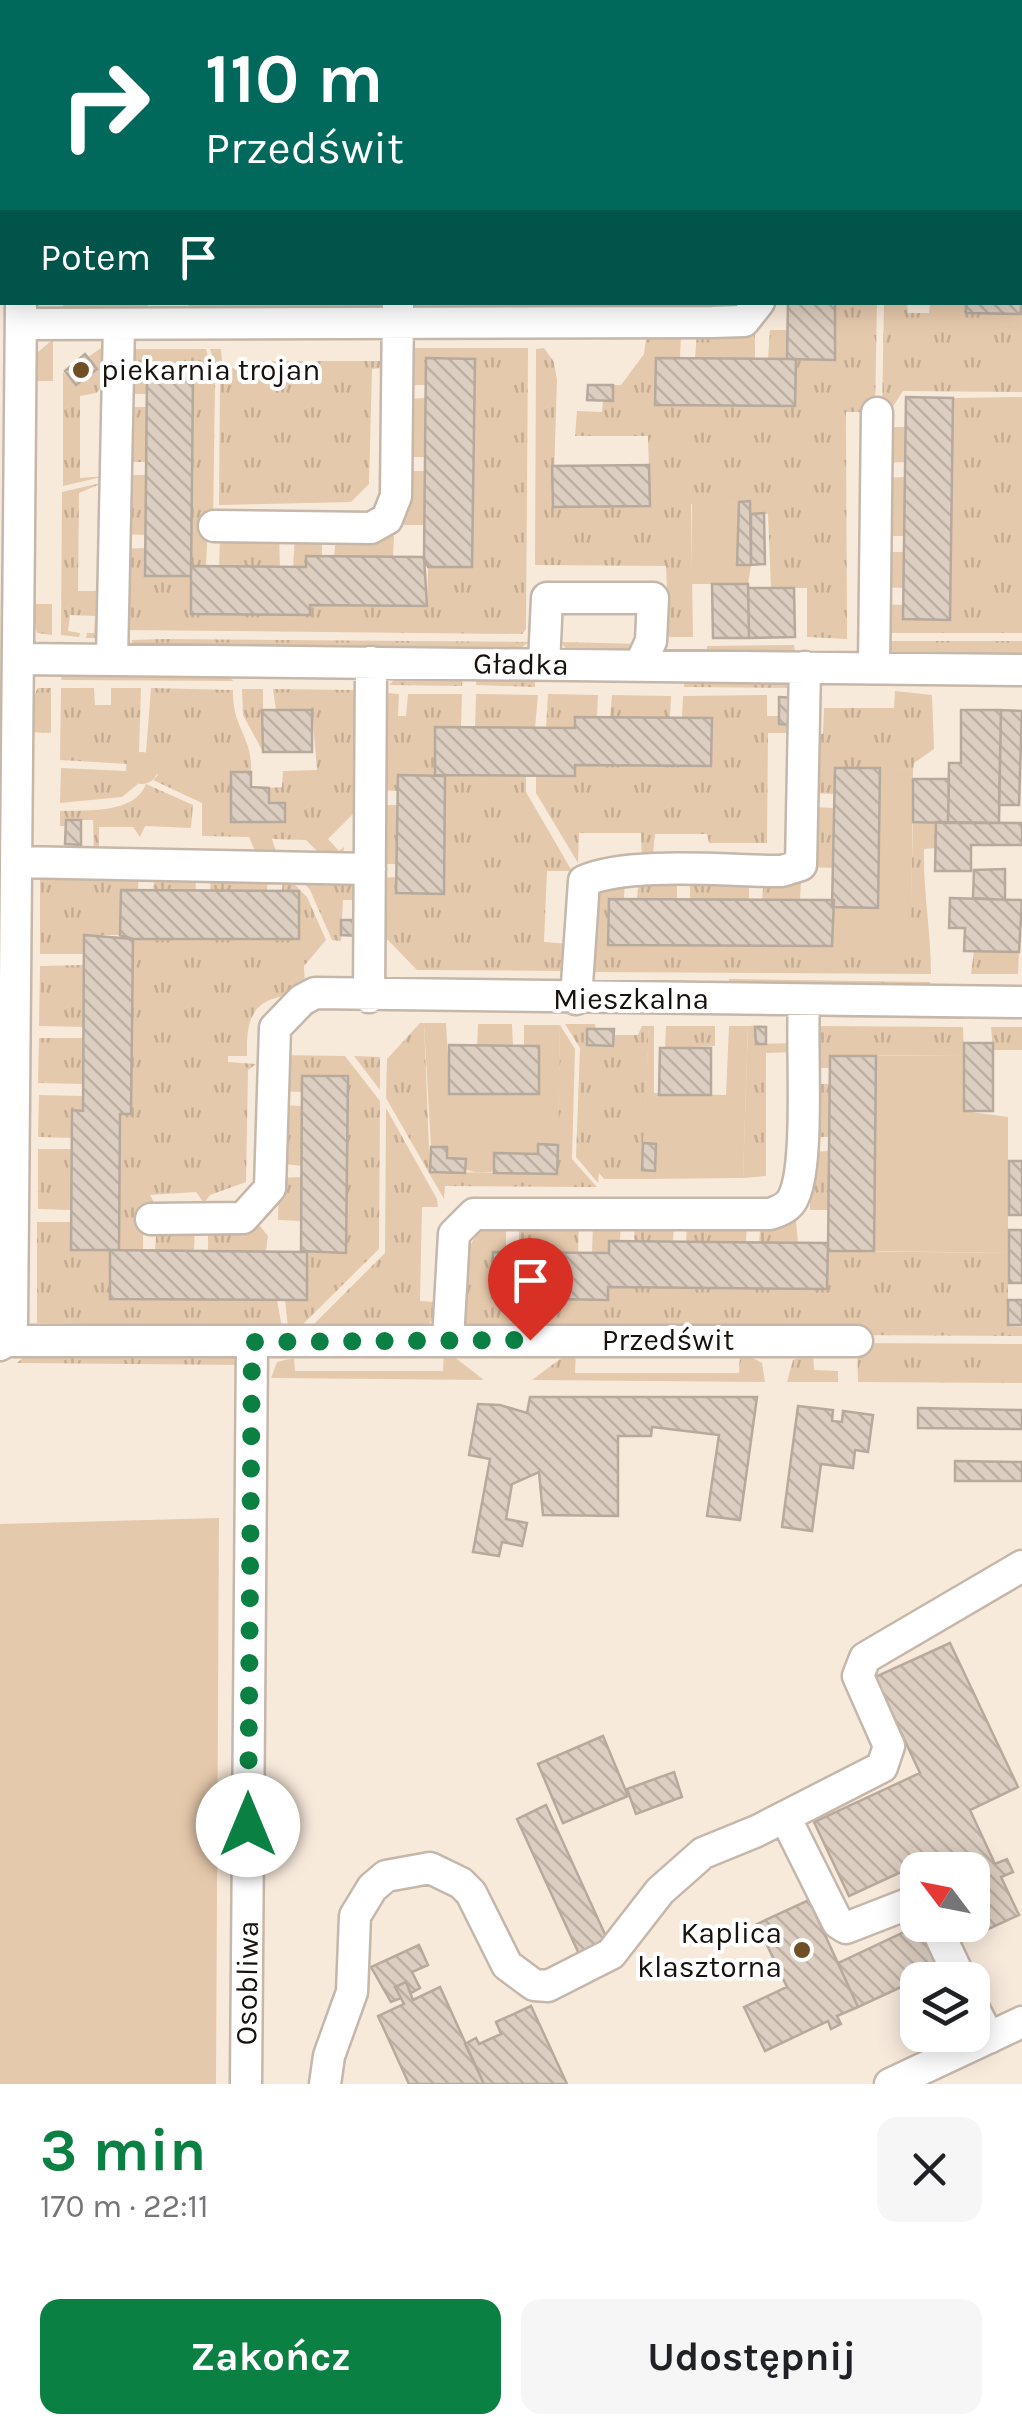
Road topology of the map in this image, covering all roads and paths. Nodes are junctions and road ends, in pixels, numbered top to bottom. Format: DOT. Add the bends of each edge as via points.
graph roads {
  1 [pos="757,305"];
  2 [pos="21,313"];
  3 [pos="164,313"];
  4 [pos="398,313"];
  5 [pos="119,324"];
  6 [pos="877,413"];
  7 [pos="214,526"];
  8 [pos="19,659"];
  9 [pos="112,660"];
  10 [pos="371,662"];
  11 [pos="544,664"];
  12 [pos="640,665"];
  13 [pos="806,667"];
  14 [pos="874,668"];
  15 [pos="1022,670"];
  16 [pos="18,862"];
  17 [pos="370,869"];
  18 [pos="9,994"];
  19 [pos="369,997"];
  20 [pos="576,999"];
  21 [pos="804,1000"];
  22 [pos="1022,1002"];
  23 [pos="151,1219"];
  24 [pos="452,1340"];
  25 [pos="857,1341"];
  26 [pos="252,1342"];
  27 [pos="3,1343"];
  28 [pos="1022,1566"];
  29 [pos="785,1817"];
  30 [pos="900,1907"];
  31 [pos="1022,2022"];
  32 [pos="990,2038"];
  33 [pos="959,2052"];
  34 [pos="246,2084"];
  35 [pos="326,2084"];
  36 [pos="890,2084"];
  1 -- 4 [label="street" via="744,322"];
  2 -- 5 [label="street"];
  2 -- 8 [label="street"];
  3 -- 4 [label="street"];
  3 -- 5 [label="street"];
  4 -- 7 [label="street" via="396,496 387,519 371,528"];
  5 -- 9 [label="street"];
  6 -- 14 [label="street"];
  8 -- 9 [label="street, Gładka"];
  8 -- 16 [label="street"];
  9 -- 10 [label="street, Gładka"];
  10 -- 11 [label="street, Gładka"];
  10 -- 17 [label="street"];
  11 -- 12 [label="street, Gładka"];
  11 -- 12 [label="street" via="548,598 653,598 651,641"];
  12 -- 13 [label="street, Gładka"];
  13 -- 14 [label="street, Gładka"];
  13 -- 20 [label="street" via="801,865 782,871 633,871 584,881"];
  14 -- 15 [label="street, Gładka"];
  16 -- 17 [label="street"];
  16 -- 18 [label="street"];
  17 -- 19 [label="street"];
  18 -- 27 [label="street" via="12,1323"];
  19 -- 20 [label="street, Mieszkalna"];
  19 -- 23 [label="street, Mieszkalna" via="315,993 275,1028 270,1188 243,1218"];
  20 -- 21 [label="street, Mieszkalna"];
  21 -- 22 [label="street, Mieszkalna"];
  21 -- 24 [label="street" via="801,1143 791,1202 770,1214 474,1214 454,1234"];
  24 -- 25 [label="street, Przedświt"];
  24 -- 26 [label="street, Przedświt"];
  26 -- 27 [label="street, Przedświt"];
  26 -- 34 [label="street, Osobliwa"];
  28 -- 29 [label="street" via="865,1658 858,1676 889,1746 882,1768"];
  29 -- 30 [label="street" via="838,1923 846,1928"];
  29 -- 35 [label="street" via="702,1853 660,1891 611,1954 548,1986 534,1985 506,1965 461,1883 430,1868 386,1876 355,1916 352,1992"];
  31 -- 32 [label="street"];
  33 -- 36 [label="street"];
}
